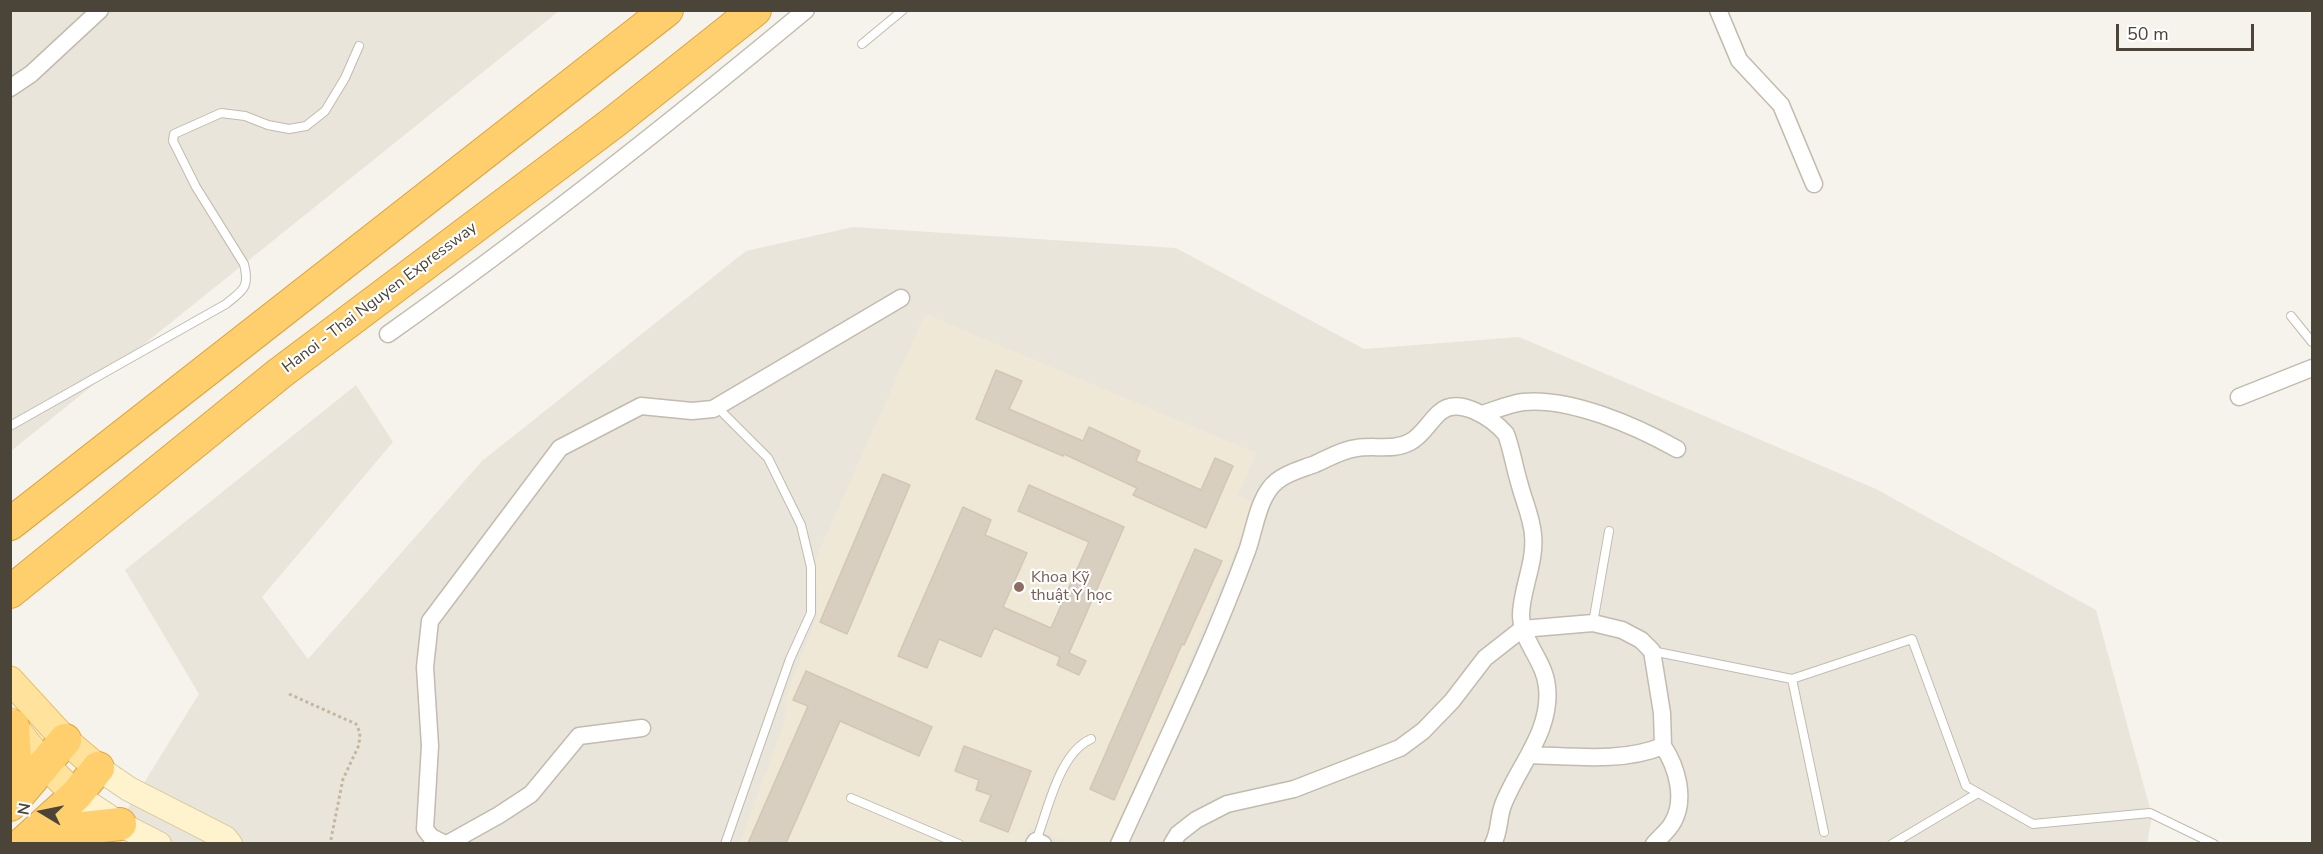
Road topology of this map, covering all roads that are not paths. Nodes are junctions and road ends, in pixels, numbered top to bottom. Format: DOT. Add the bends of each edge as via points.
graph roads {
  1 [pos="100,10"];
  2 [pos="667,10"];
  3 [pos="754,10"];
  4 [pos="806,10"];
  5 [pos="903,10"];
  6 [pos="1718,10"];
  7 [pos="862,44"];
  8 [pos="359,46"];
  9 [pos="10,88"];
  10 [pos="1814,184"];
  11 [pos="901,298"];
  12 [pos="2292,316"];
  13 [pos="388,334"];
  14 [pos="2313,342"];
  15 [pos="2313,368"];
  16 [pos="2239,397"];
  17 [pos="717,407"];
  18 [pos="1482,414"];
  19 [pos="10,426"];
  20 [pos="1677,448"];
  21 [pos="10,524"];
  22 [pos="1609,531"];
  23 [pos="10,592"];
  24 [pos="1593,623"];
  25 [pos="1522,629"];
  26 [pos="1652,651"];
  27 [pos="1792,679"];
  28 [pos="10,680"];
  29 [pos="12,724"];
  30 [pos="642,728"];
  31 [pos="1091,739"];
  32 [pos="65,740"];
  33 [pos="1663,746"];
  34 [pos="1528,755"];
  35 [pos="44,764"];
  36 [pos="98,768"];
  37 [pos="1978,793"];
  38 [pos="10,794"];
  39 [pos="76,795"];
  40 [pos="851,798"];
  41 [pos="10,805"];
  42 [pos="120,824"];
  43 [pos="1824,832"];
  44 [pos="24,843"];
  45 [pos="159,843"];
  46 [pos="230,843"];
  47 [pos="446,843"];
  48 [pos="725,843"];
  49 [pos="959,843"];
  50 [pos="1038,843"];
  51 [pos="1119,843"];
  52 [pos="1172,843"];
  53 [pos="1493,843"];
  54 [pos="1654,843"];
  55 [pos="1892,843"];
  56 [pos="2214,843"];
  1 -- 9 [label="street" via="31,74"];
  2 -- 21 [label="highway"];
  3 -- 23 [label="highway, Hanoi - Thai Nguyen Expressway" via="614,122 280,373"];
  4 -- 13 [label="street" via="567,201"];
  5 -- 7 [label="lane"];
  6 -- 10 [label="street" via="1739,60 1781,105"];
  8 -- 19 [label="lane" via="325,111 306,126 289,129 221,113 174,134 173,141 196,187 244,264 248,278 244,289 226,304 127,362"];
  11 -- 17 [label="street"];
  12 -- 14 [label="lane"];
  15 -- 16 [label="street"];
  17 -- 47 [label="street" via="692,411 641,406 560,448 430,621 425,667 430,746 425,829 430,837"];
  17 -- 48 [label="lane" via="768,458 801,525 811,567 811,613 790,659"];
  18 -- 20 [label="street" via="1523,402 1558,404 1600,414"];
  18 -- 25 [label="street" via="1506,434 1533,534"];
  18 -- 51 [label="street" via="1449,407 1404,446 1358,447 1338,452 1275,482 1263,501 1222,615"];
  22 -- 24 [label="lane"];
  24 -- 25 [label="street"];
  24 -- 26 [label="street" via="1622,630"];
  25 -- 34 [label="street" via="1545,673 1548,688 1545,714"];
  25 -- 52 [label="street" via="1485,658 1452,701 1400,748 1294,789 1227,804 1196,820"];
  26 -- 27 [label="lane"];
  26 -- 33 [label="street"];
  27 -- 37 [label="lane" via="1912,639 1966,786"];
  27 -- 43 [label="lane"];
  28 -- 32 [label="main road"];
  29 -- 35 [label="main road"];
  29 -- 38 [label="highway" via="16,777"];
  30 -- 47 [label="street" via="579,736 531,794 499,816"];
  31 -- 50 [label="lane" via="1080,744 1066,763"];
  32 -- 35 [label="highway"];
  32 -- 36 [label="main road"];
  33 -- 34 [label="street" via="1603,756"];
  33 -- 54 [label="street" via="1671,757 1679,794 1673,824"];
  34 -- 53 [label="street" via="1504,802"];
  35 -- 39 [label="main road"];
  35 -- 41 [label="highway"];
  36 -- 39 [label="highway"];
  36 -- 46 [label="main road"];
  37 -- 55 [label="lane"];
  37 -- 56 [label="lane" via="2033,824 2150,813"];
  39 -- 42 [label="main road"];
  39 -- 44 [label="highway"];
  40 -- 49 [label="lane"];
  42 -- 44 [label="highway" via="64,830"];
  42 -- 45 [label="main road"];
}
